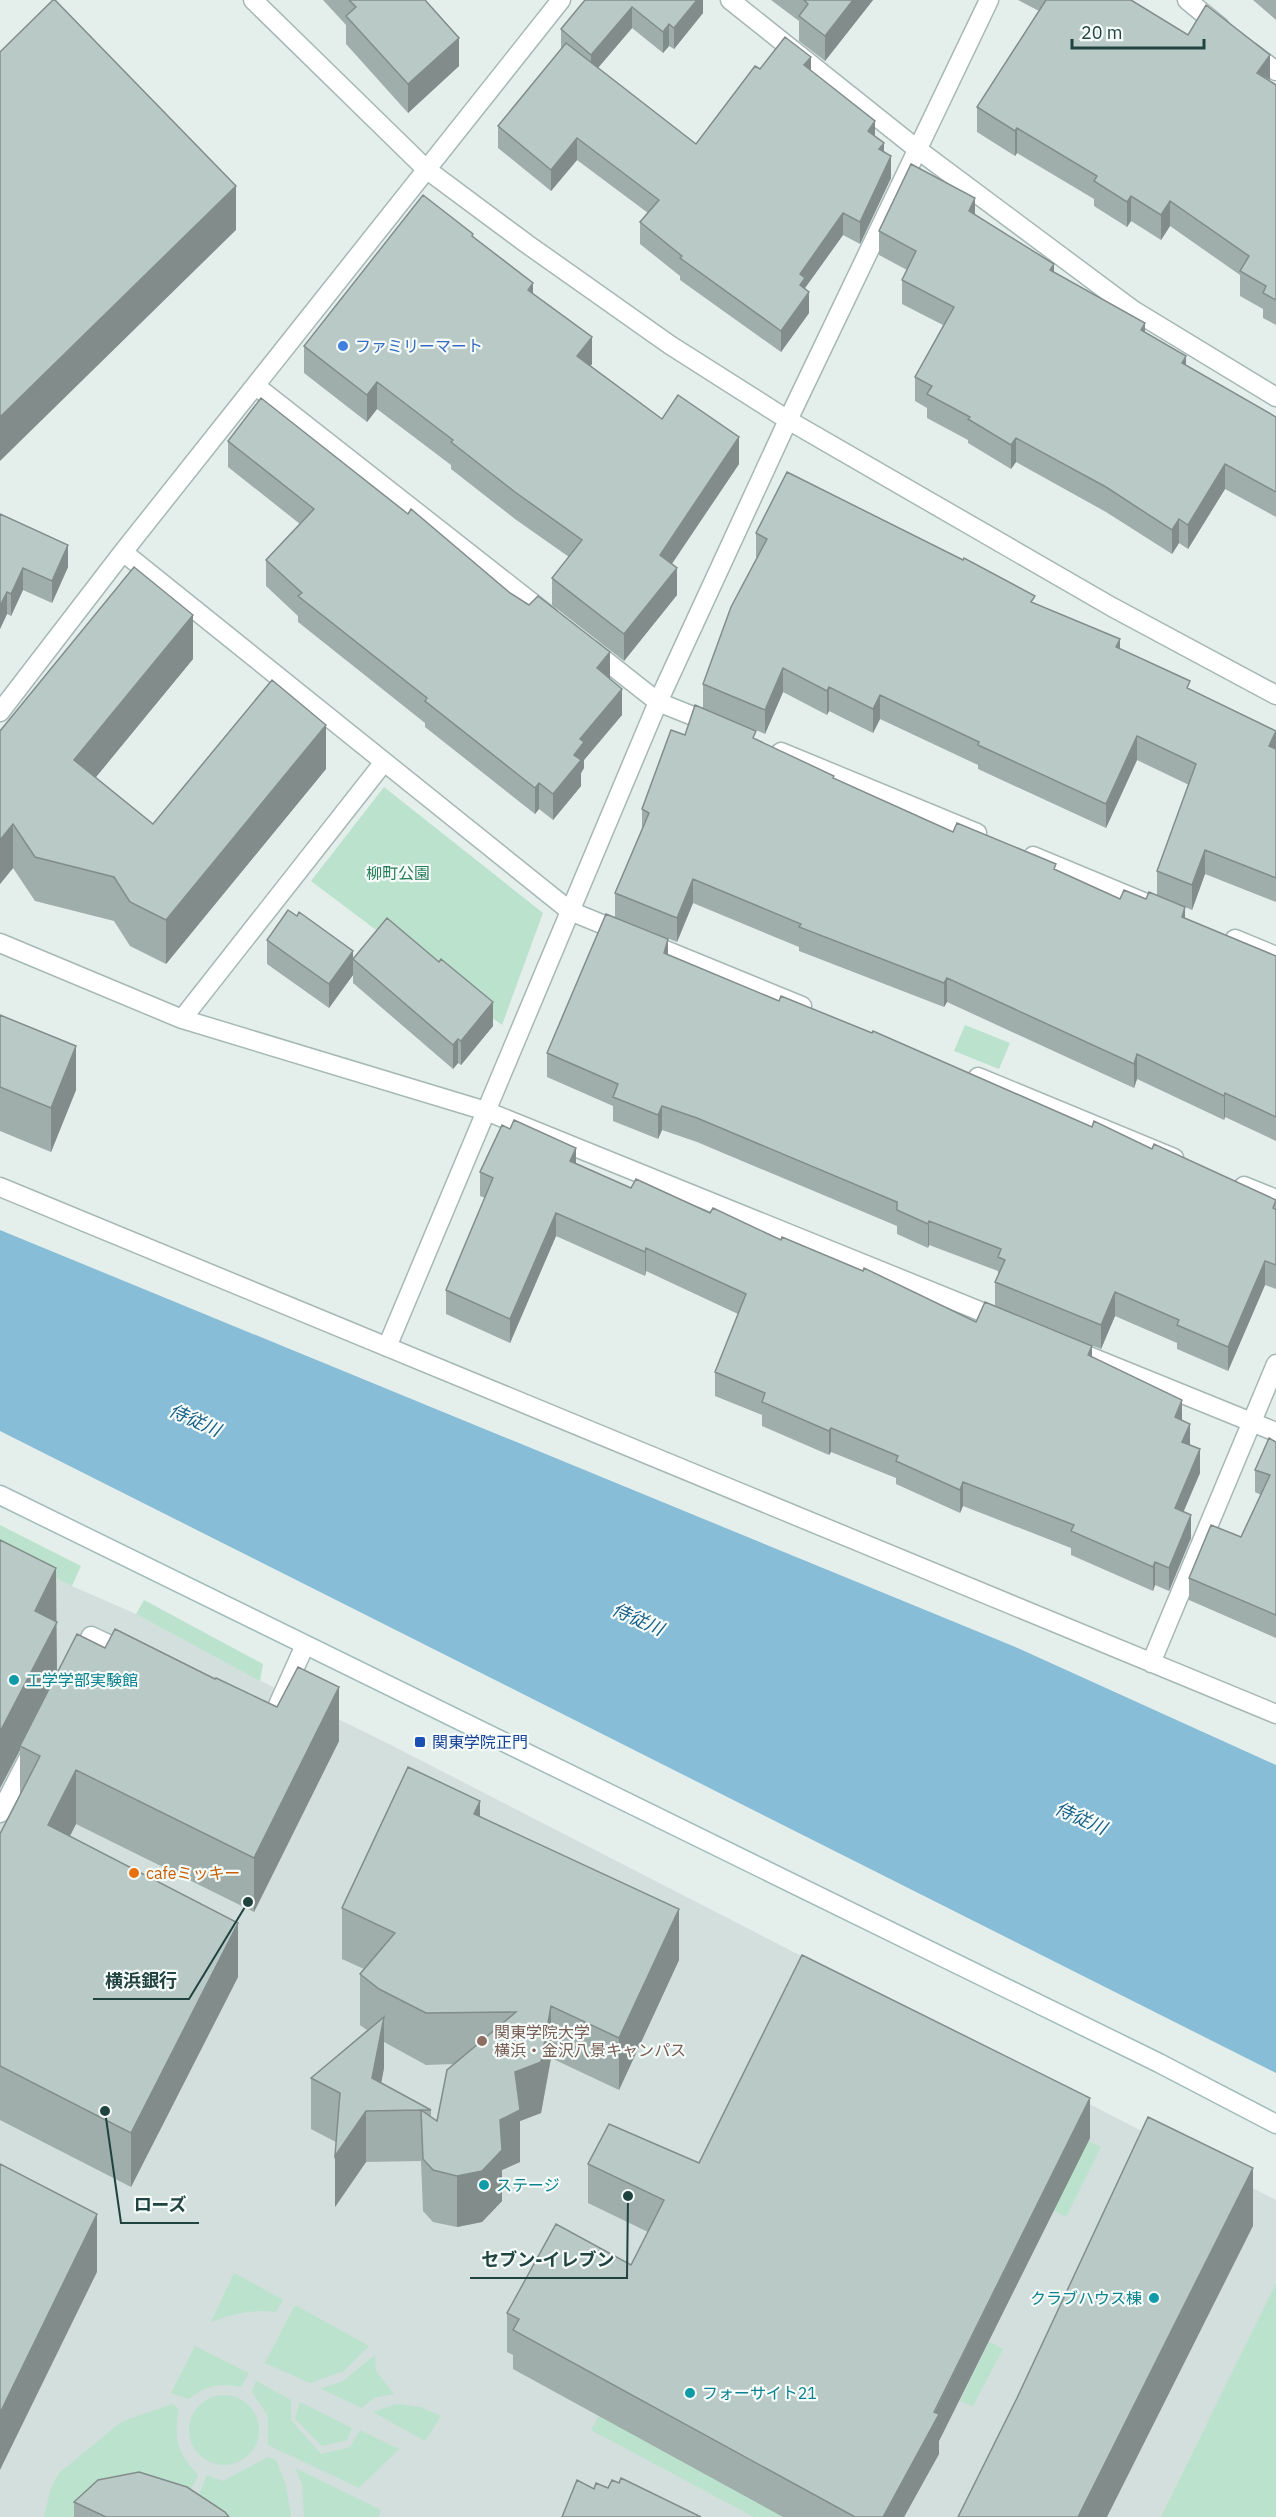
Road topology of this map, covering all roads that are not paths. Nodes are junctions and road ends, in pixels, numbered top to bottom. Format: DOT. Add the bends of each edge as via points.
graph roads {
  1 [pos="253,0"];
  2 [pos="561,0"];
  3 [pos="730,0"];
  4 [pos="989,0"];
  5 [pos="1187,0"];
  6 [pos="1276,71"];
  7 [pos="917,149"];
  8 [pos="426,169"];
  9 [pos="256,386"];
  10 [pos="1276,397"];
  11 [pos="788,420"];
  12 [pos="123,552"];
  13 [pos="1276,695"];
  14 [pos="658,702"];
  15 [pos="0,712"];
  16 [pos="724,729"];
  17 [pos="769,747"];
  18 [pos="384,762"];
  19 [pos="989,838"];
  20 [pos="1011,847"];
  21 [pos="570,911"];
  22 [pos="1166,911"];
  23 [pos="1221,933"];
  24 [pos="0,943"];
  25 [pos="1276,956"];
  26 [pos="824,1014"];
  27 [pos="182,1019"];
  28 [pos="956,1069"];
  29 [pos="486,1111"];
  30 [pos="1188,1163"];
  31 [pos="1232,1181"];
  32 [pos="0,1187"];
  33 [pos="1276,1199"];
  34 [pos="1019,1328"];
  35 [pos="1053,1341"];
  36 [pos="387,1347"];
  37 [pos="1276,1364"];
  38 [pos="1252,1422"];
  39 [pos="1276,1432"];
  40 [pos="0,1495"];
  41 [pos="305,1645"];
  42 [pos="144,1662"];
  43 [pos="1151,1663"];
  44 [pos="70,1677"];
  45 [pos="248,1714"];
  46 [pos="1276,1714"];
  47 [pos="38,1740"];
  48 [pos="0,1813"];
  49 [pos="1276,2124"];
  1 -- 8 [label="street"];
  2 -- 8 [label="street"];
  3 -- 7 [label="street"];
  4 -- 7 [label="street"];
  5 -- 6 [label="street"];
  7 -- 10 [label="street" via="1133,310"];
  7 -- 11 [label="street"];
  8 -- 9 [label="street"];
  8 -- 11 [label="street" via="670,345"];
  9 -- 12 [label="street"];
  9 -- 14 [label="street"];
  11 -- 13 [label="street" via="1112,607"];
  11 -- 14 [label="street"];
  12 -- 15 [label="street"];
  12 -- 18 [label="street"];
  14 -- 16 [label="street"];
  14 -- 21 [label="street"];
  17 -- 19 [label="street"];
  18 -- 21 [label="street"];
  18 -- 27 [label="street"];
  20 -- 22 [label="street"];
  21 -- 26 [label="street"];
  21 -- 29 [label="street"];
  23 -- 25 [label="street"];
  24 -- 27 [label="street"];
  27 -- 29 [label="street"];
  28 -- 30 [label="street"];
  29 -- 34 [label="street"];
  29 -- 36 [label="street"];
  31 -- 33 [label="street"];
  32 -- 36 [label="street"];
  35 -- 38 [label="street"];
  36 -- 43 [label="street"];
  37 -- 38 [label="street"];
  38 -- 39 [label="street"];
  38 -- 43 [label="street"];
  40 -- 41 [label="street"];
  41 -- 45 [label="street" via="269,1725"];
  41 -- 49 [label="street"];
  42 -- 44 [label="street" via="91,1636"];
  43 -- 46 [label="street"];
  47 -- 48 [label="street"];
}
